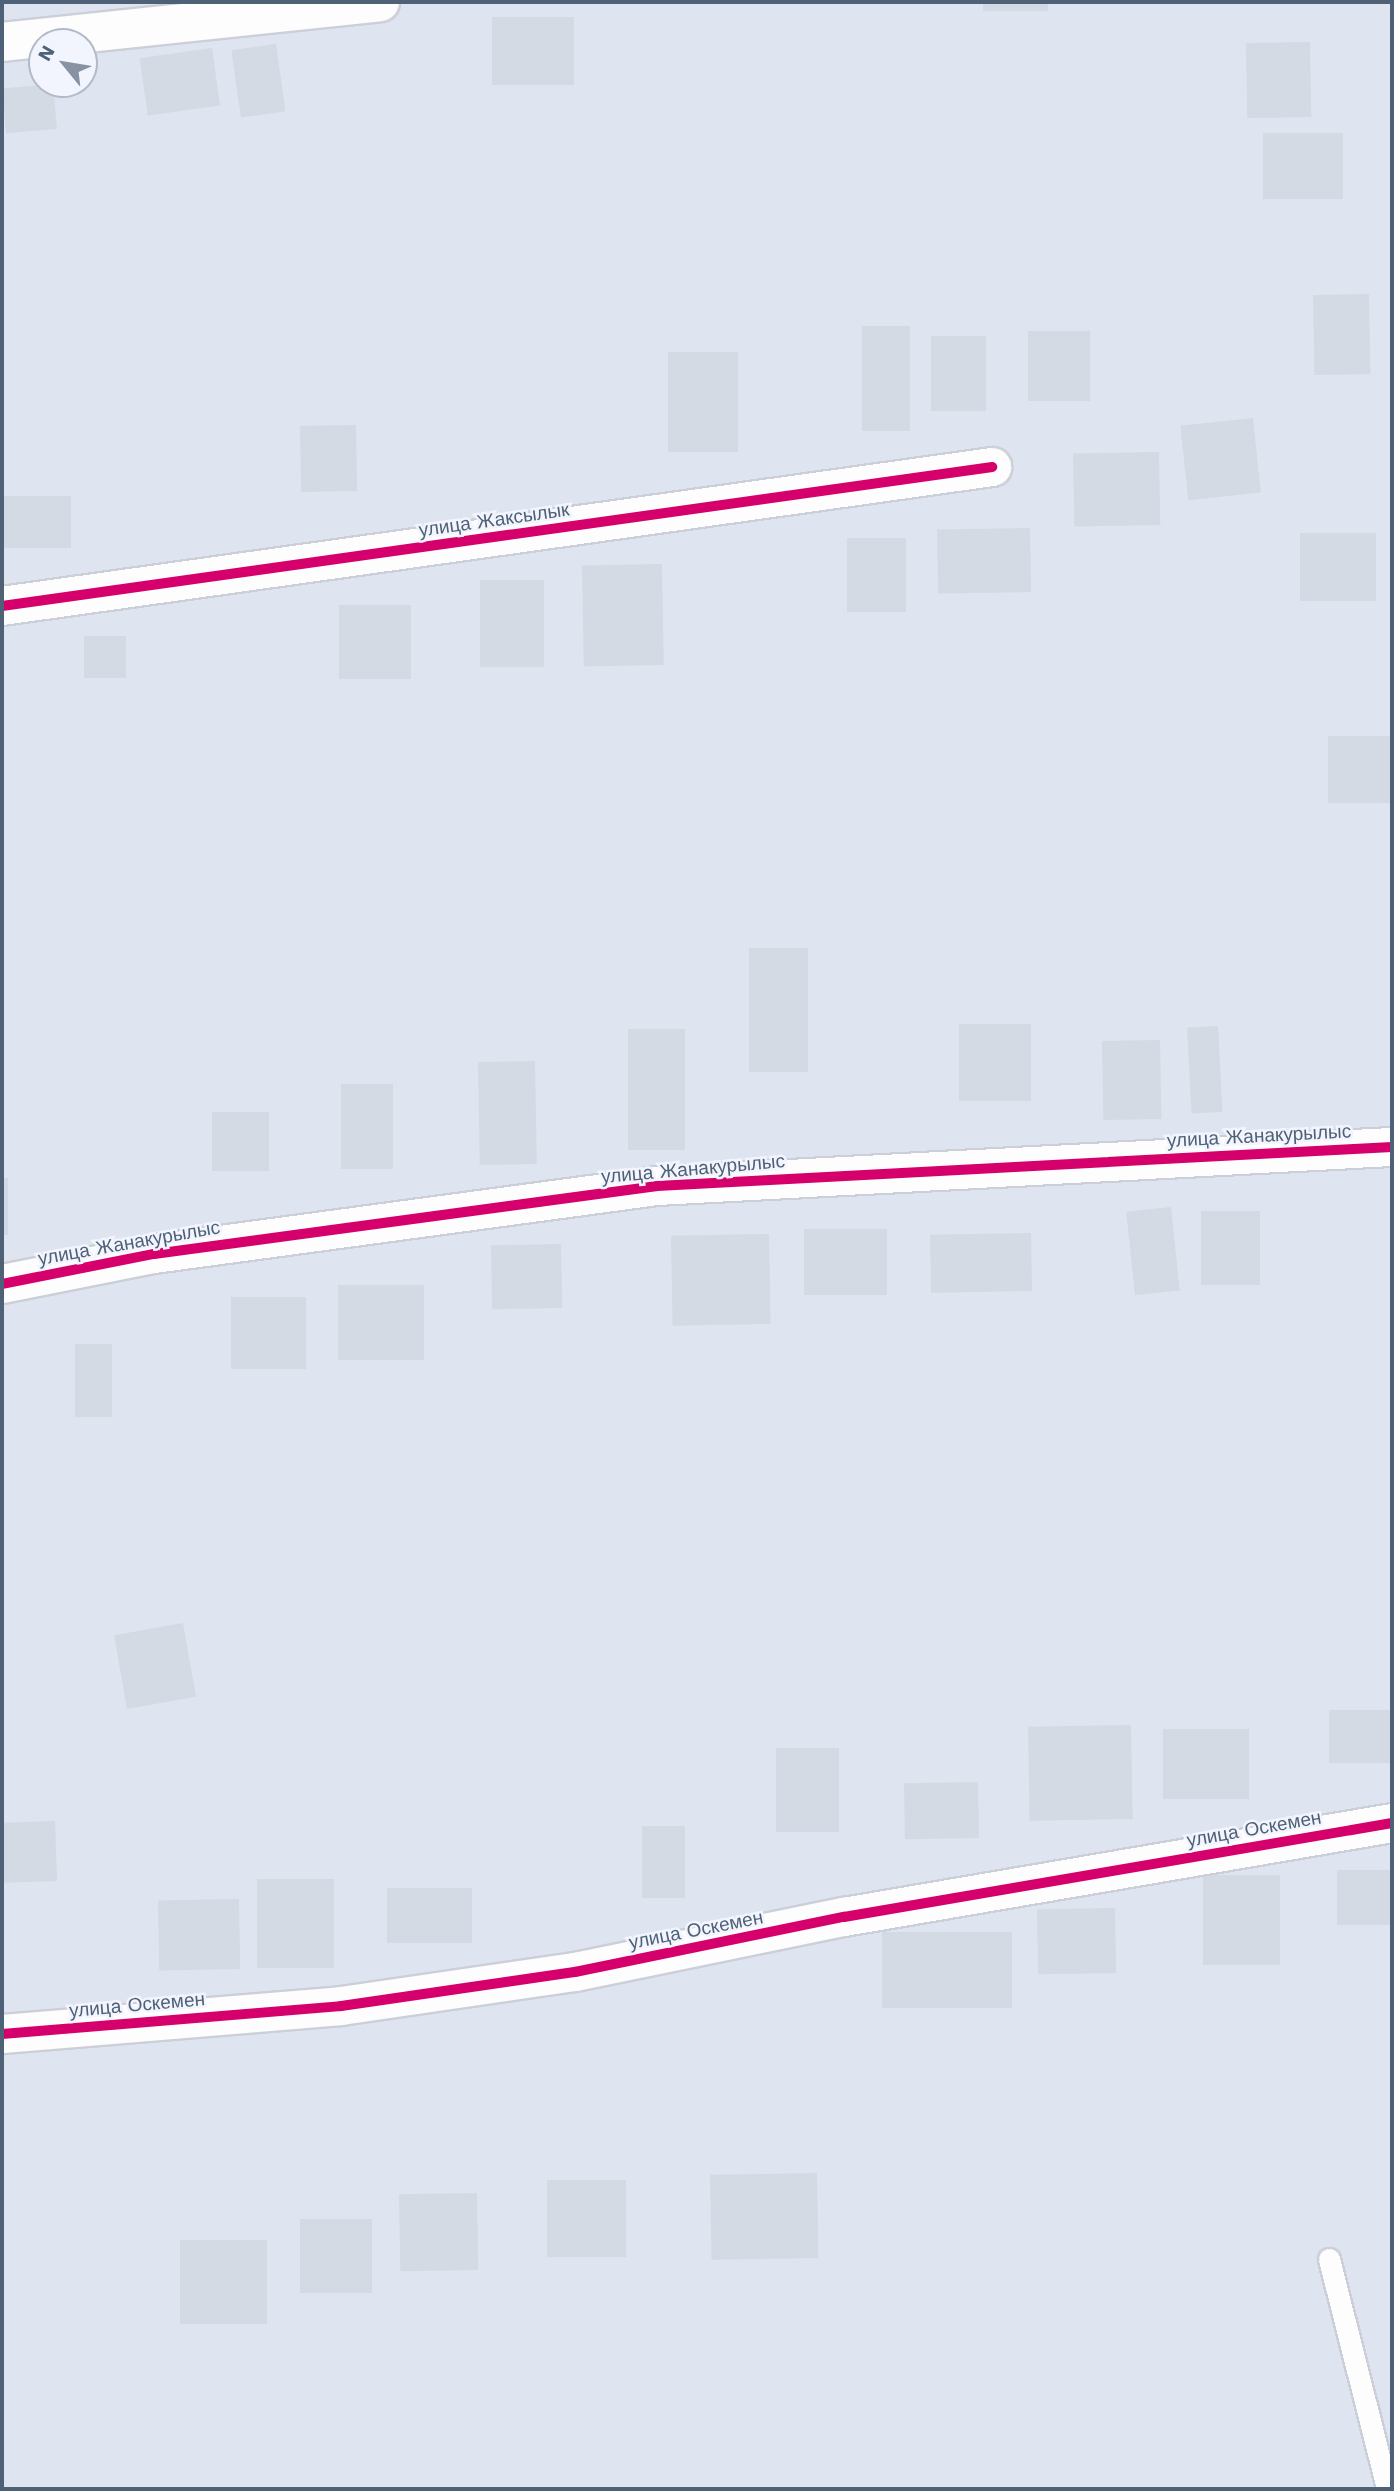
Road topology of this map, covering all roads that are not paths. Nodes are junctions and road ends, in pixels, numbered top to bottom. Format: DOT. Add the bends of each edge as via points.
graph roads {
  1 [pos="380,2"];
  2 [pos="2,41"];
  3 [pos="992,467"];
  4 [pos="2,606"];
  5 [pos="1392,1147"];
  6 [pos="2,1284"];
  7 [pos="1392,1823"];
  8 [pos="2,2034"];
  9 [pos="1329,2259"];
  10 [pos="1387,2489"];
  1 -- 2 [label="street"];
  3 -- 4 [label="street, улица Жаксылык"];
  5 -- 6 [label="street, улица Жанакурылыс" via="657,1186 154,1254"];
  7 -- 8 [label="street, улица Оскемен" via="844,1917 561,1974 341,2006"];
  9 -- 10 [label="lane"];
}
